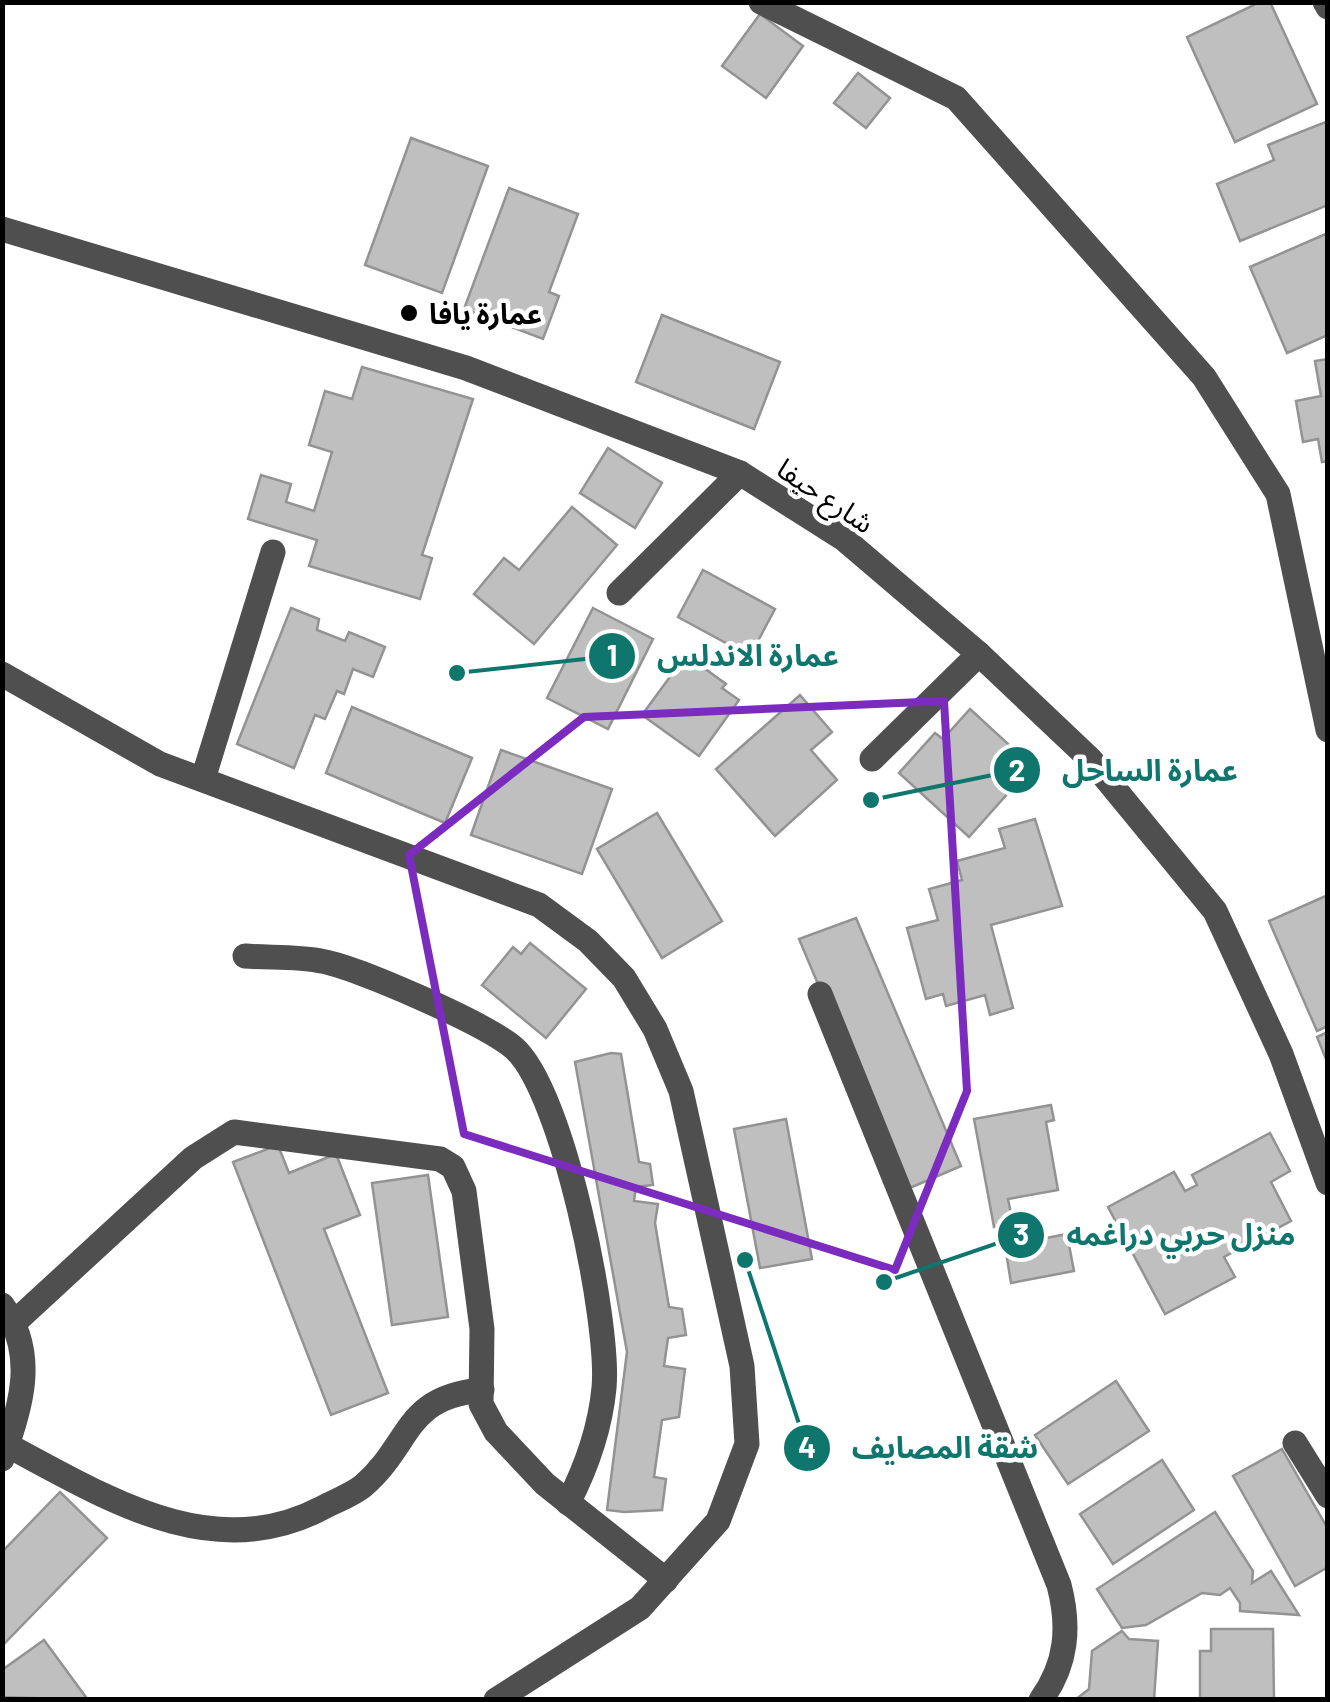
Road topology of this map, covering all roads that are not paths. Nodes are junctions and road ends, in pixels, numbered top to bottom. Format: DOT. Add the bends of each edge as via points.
graph roads {
  1 [pos="762,2"];
  2 [pos="2,229"];
  3 [pos="740,473"];
  4 [pos="273,552"];
  5 [pos="619,593"];
  6 [pos="979,654"];
  7 [pos="2,674"];
  8 [pos="1328,730"];
  9 [pos="872,759"];
  10 [pos="203,779"];
  11 [pos="245,956"];
  12 [pos="820,994"];
  13 [pos="1328,1183"];
  14 [pos="9,1313"];
  15 [pos="482,1390"];
  16 [pos="1295,1443"];
  17 [pos="5,1452"];
  18 [pos="1328,1496"];
  19 [pos="568,1503"];
  20 [pos="666,1580"];
  21 [pos="496,1700"];
  22 [pos="1040,1700"];
  1 -- 8 [label="street" via="956,98 1204,377 1278,494"];
  2 -- 3 [label="street, شارع حيفا" via="466,368"];
  3 -- 5 [label="street"];
  3 -- 6 [label="street, شارع حيفا" via="844,539"];
  4 -- 10 [label="street"];
  6 -- 9 [label="street"];
  6 -- 13 [label="street, شارع حيفا" via="1090,758 1215,911 1281,1054"];
  7 -- 10 [label="street" via="160,764"];
  10 -- 20 [label="street" via="539,904 624,978 655,1028 681,1091 747,1406 747,1444 718,1521"];
  11 -- 19 [label="street" via="322,961 476,1023 516,1050 561,1143 605,1333 597,1435"];
  12 -- 22 [label="street" via="1059,1585 1066,1643"];
  14 -- 15 [label="street" via="193,1158 234,1132 440,1159 453,1167 464,1191 482,1329"];
  14 -- 17 [label="street" via="24,1374"];
  15 -- 17 [label="street" via="437,1398 362,1487 304,1518 238,1533 175,1526"];
  15 -- 19 [label="street" via="496,1432"];
  16 -- 18 [label="street"];
  19 -- 20 [label="street"];
  20 -- 21 [label="street" via="640,1608"];
}
